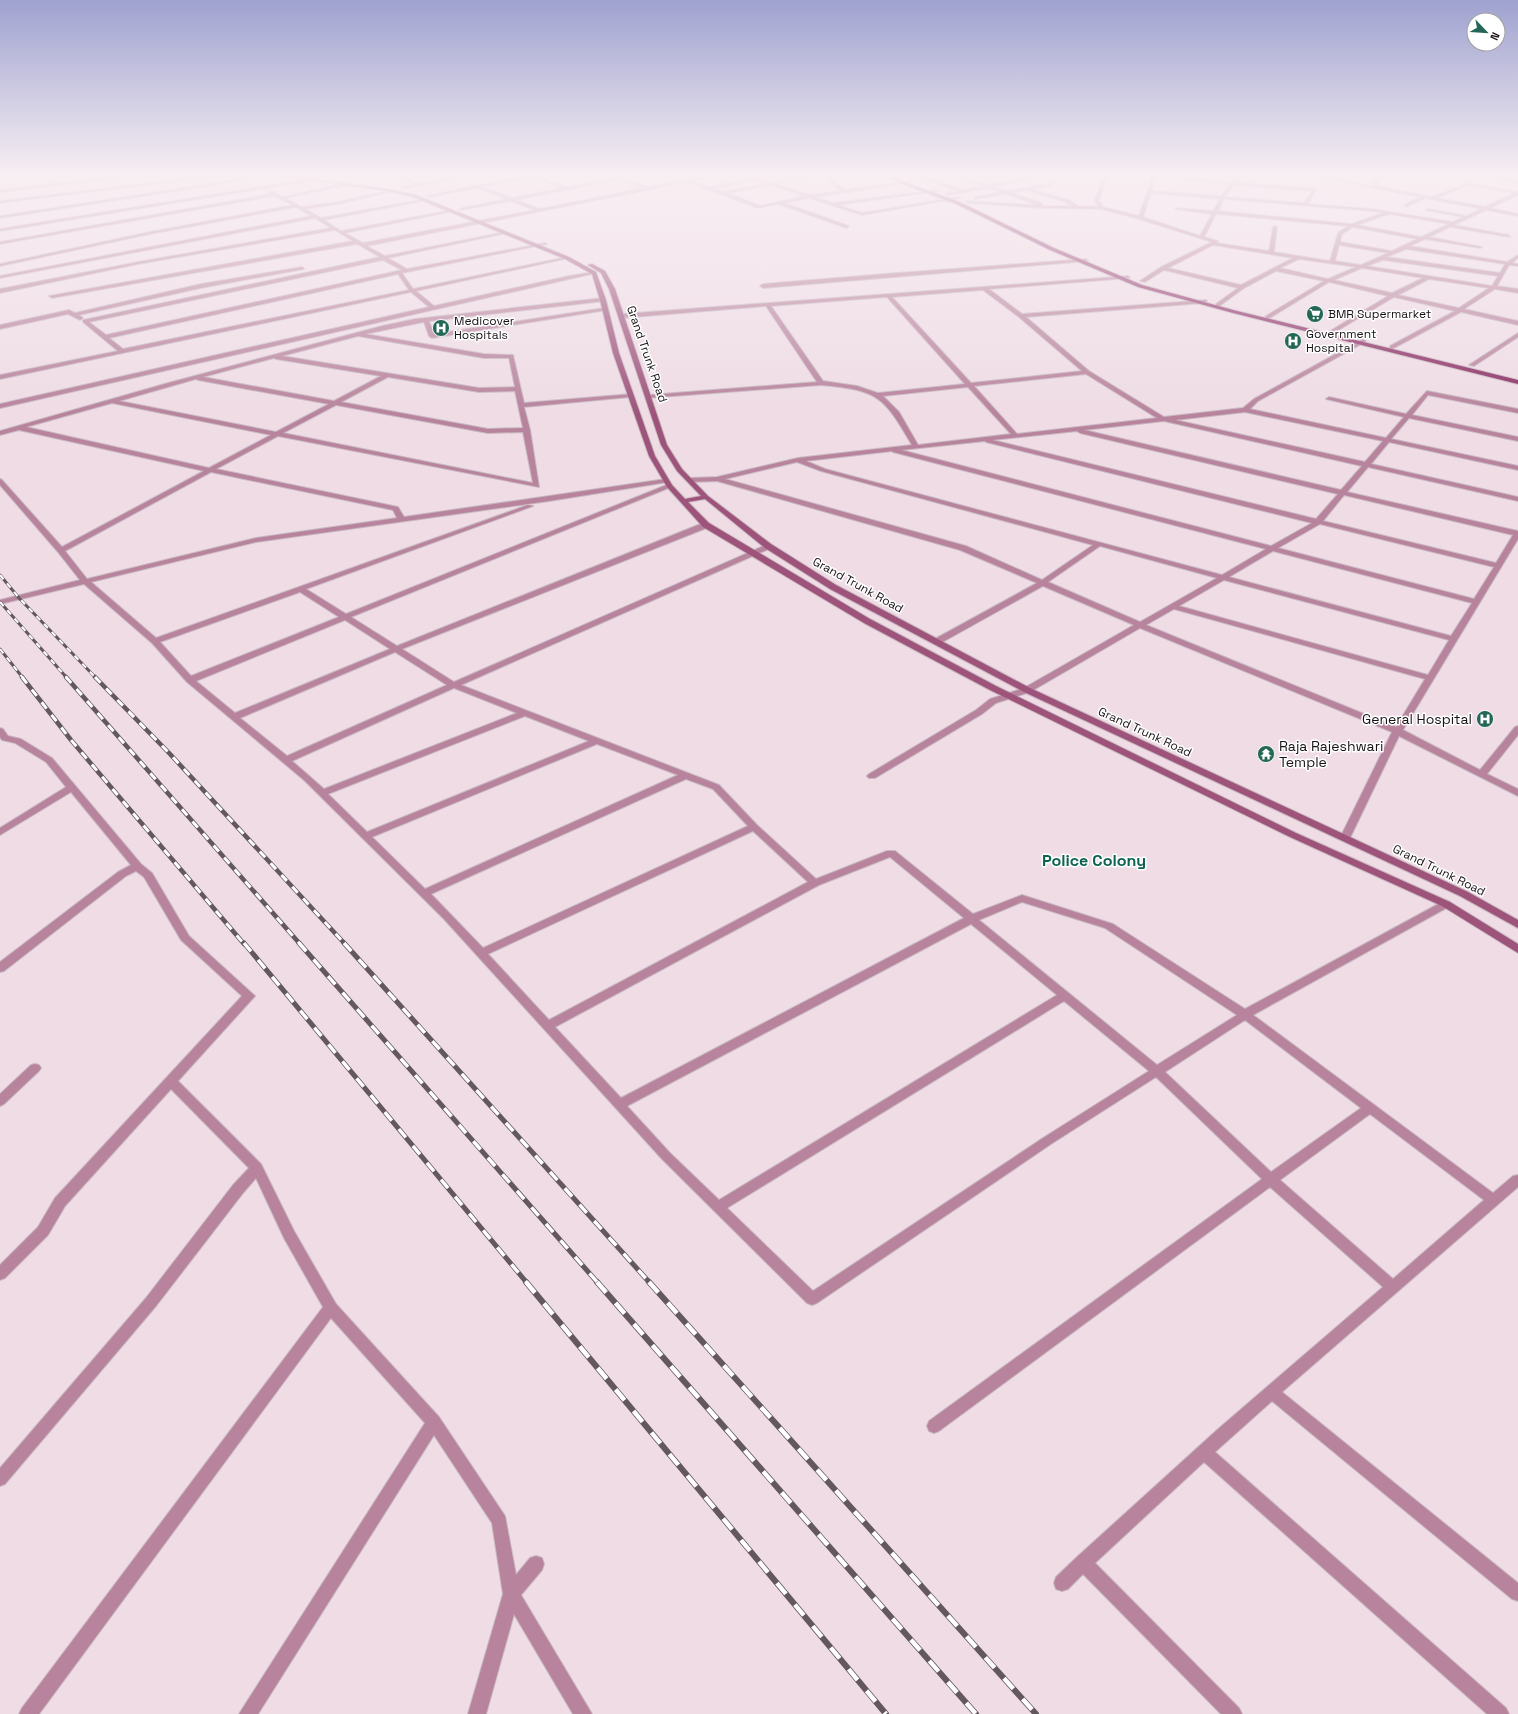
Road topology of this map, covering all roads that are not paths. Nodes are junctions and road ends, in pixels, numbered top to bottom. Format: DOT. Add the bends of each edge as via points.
graph roads {
  1 [pos="44,255"];
  2 [pos="104,255"];
  3 [pos="189,255"];
  4 [pos="290,255"];
  5 [pos="380,255"];
  6 [pos="399,255"];
  7 [pos="489,255"];
  8 [pos="559,255"];
  9 [pos="570,255"];
  10 [pos="1067,255"];
  11 [pos="1076,255"];
  12 [pos="1191,255"];
  13 [pos="1284,255"];
  14 [pos="1334,255"];
  15 [pos="1389,255"];
  16 [pos="1456,255"];
  17 [pos="1518,256"];
  18 [pos="1298,257"];
  19 [pos="385,258"];
  20 [pos="567,258"];
  21 [pos="1382,258"];
  22 [pos="1086,260"];
  23 [pos="336,261"];
  24 [pos="1079,261"];
  25 [pos="1332,262"];
  26 [pos="360,263"];
  27 [pos="1508,263"];
  28 [pos="1,264"];
  29 [pos="1518,265"];
  30 [pos="306,267"];
  31 [pos="1360,267"];
  32 [pos="1163,268"];
  33 [pos="1276,269"];
  34 [pos="406,271"];
  35 [pos="399,272"];
  36 [pos="594,273"];
  37 [pos="1502,275"];
  38 [pos="0,277"];
  39 [pos="1128,277"];
  40 [pos="1121,278"];
  41 [pos="1427,278"];
  42 [pos="1143,282"];
  43 [pos="1328,282"];
  44 [pos="763,286"];
  45 [pos="1242,286"];
  46 [pos="1494,287"];
  47 [pos="984,288"];
  48 [pos="0,291"];
  49 [pos="412,291"];
  50 [pos="1518,291"];
  51 [pos="1394,295"];
  52 [pos="52,296"];
  53 [pos="889,296"];
  54 [pos="603,300"];
  55 [pos="1204,301"];
  56 [pos="1194,302"];
  57 [pos="768,305"];
  58 [pos="1218,305"];
  59 [pos="432,308"];
  60 [pos="604,310"];
  61 [pos="1460,310"];
  62 [pos="74,315"];
  63 [pos="622,316"];
  64 [pos="1021,316"];
  65 [pos="1268,317"];
  66 [pos="444,318"];
  67 [pos="426,320"];
  68 [pos="85,322"];
  69 [pos="1518,323"];
  70 [pos="0,327"];
  71 [pos="1332,332"];
  72 [pos="356,334"];
  73 [pos="1518,335"];
  74 [pos="106,336"];
  75 [pos="1361,342"];
  76 [pos="1392,347"];
  77 [pos="123,352"];
  78 [pos="272,356"];
  79 [pos="1472,366"];
  80 [pos="1087,372"];
  81 [pos="387,375"];
  82 [pos="1518,376"];
  83 [pos="0,377"];
  84 [pos="194,377"];
  85 [pos="1518,382"];
  86 [pos="821,383"];
  87 [pos="970,385"];
  88 [pos="518,389"];
  89 [pos="636,391"];
  90 [pos="877,395"];
  91 [pos="1329,399"];
  92 [pos="110,401"];
  93 [pos="644,402"];
  94 [pos="334,404"];
  95 [pos="522,405"];
  96 [pos="0,406"];
  97 [pos="1245,410"];
  98 [pos="1518,411"];
  99 [pos="1407,416"];
  100 [pos="1163,419"];
  101 [pos="18,428"];
  102 [pos="1072,429"];
  103 [pos="527,430"];
  104 [pos="0,433"];
  105 [pos="276,435"];
  106 [pos="1016,436"];
  107 [pos="981,439"];
  108 [pos="1518,439"];
  109 [pos="1387,440"];
  110 [pos="916,446"];
  111 [pos="890,449"];
  112 [pos="798,460"];
  113 [pos="1366,465"];
  114 [pos="1518,468"];
  115 [pos="210,470"];
  116 [pos="670,471"];
  117 [pos="717,479"];
  118 [pos="691,480"];
  119 [pos="0,481"];
  120 [pos="667,483"];
  121 [pos="1342,493"];
  122 [pos="706,497"];
  123 [pos="549,499"];
  124 [pos="1518,499"];
  125 [pos="684,501"];
  126 [pos="401,519"];
  127 [pos="1317,523"];
  128 [pos="706,525"];
  129 [pos="1518,534"];
  130 [pos="1099,544"];
  131 [pos="768,546"];
  132 [pos="1272,548"];
  133 [pos="61,550"];
  134 [pos="751,553"];
  135 [pos="1498,566"];
  136 [pos="1221,578"];
  137 [pos="86,581"];
  138 [pos="1042,583"];
  139 [pos="301,588"];
  140 [pos="0,602"];
  141 [pos="1477,602"];
  142 [pos="1172,606"];
  143 [pos="345,616"];
  144 [pos="1140,625"];
  145 [pos="1454,639"];
  146 [pos="155,641"];
  147 [pos="936,642"];
  148 [pos="396,650"];
  149 [pos="1430,678"];
  150 [pos="190,680"];
  151 [pos="453,685"];
  152 [pos="1027,690"];
  153 [pos="1009,695"];
  154 [pos="524,713"];
  155 [pos="234,717"];
  156 [pos="1518,729"];
  157 [pos="0,731"];
  158 [pos="1398,731"];
  159 [pos="597,741"];
  160 [pos="286,760"];
  161 [pos="1482,774"];
  162 [pos="686,775"];
  163 [pos="872,776"];
  164 [pos="73,787"];
  165 [pos="322,793"];
  166 [pos="1518,793"];
  167 [pos="754,827"];
  168 [pos="0,832"];
  169 [pos="366,836"];
  170 [pos="1344,838"];
  171 [pos="137,866"];
  172 [pos="816,883"];
  173 [pos="424,893"];
  174 [pos="1446,904"];
  175 [pos="971,919"];
  176 [pos="1518,925"];
  177 [pos="1518,949"];
  178 [pos="482,954"];
  179 [pos="0,968"];
  180 [pos="1065,995"];
  181 [pos="1246,1015"];
  182 [pos="548,1026"];
  183 [pos="35,1068"];
  184 [pos="1157,1070"];
  185 [pos="171,1082"];
  186 [pos="0,1100"];
  187 [pos="620,1104"];
  188 [pos="1369,1108"];
  189 [pos="256,1168"];
  190 [pos="1271,1180"];
  191 [pos="1518,1180"];
  192 [pos="1492,1200"];
  193 [pos="718,1207"];
  194 [pos="0,1274"];
  195 [pos="1394,1287"];
  196 [pos="331,1308"];
  197 [pos="1272,1392"];
  198 [pos="434,1422"];
  199 [pos="934,1426"];
  200 [pos="1204,1452"];
  201 [pos="0,1479"];
  202 [pos="1083,1563"];
  203 [pos="536,1564"];
  204 [pos="1062,1583"];
  205 [pos="1518,1593"];
  206 [pos="511,1594"];
  207 [pos="28,1714"];
  208 [pos="248,1714"];
  209 [pos="477,1714"];
  210 [pos="583,1714"];
  211 [pos="1233,1714"];
  212 [pos="1500,1714"];
  1 -- 28 [label="street"];
  2 -- 38 [label="street"];
  3 -- 48 [label="street"];
  4 -- 52 [label="street"];
  5 -- 19 [label="street"];
  6 -- 19 [label="street"];
  7 -- 34 [label="street"];
  8 -- 20 [label="main road"];
  9 -- 63 [label="main road, Grand Trunk Road" via="603,272"];
  10 -- 24 [label="main road"];
  11 -- 22 [label="main road"];
  12 -- 32 [label="street"];
  13 -- 18 [label="street"];
  14 -- 25 [label="street"];
  15 -- 21 [label="street"];
  16 -- 27 [label="street"];
  17 -- 27 [label="street"];
  18 -- 25 [label="street"];
  18 -- 33 [label="street"];
  19 -- 26 [label="street"];
  19 -- 34 [label="street"];
  20 -- 36 [label="main road"];
  20 -- 49 [label="street"];
  21 -- 31 [label="street"];
  21 -- 37 [label="street"];
  22 -- 24 [label="street"];
  22 -- 39 [label="main road"];
  23 -- 26 [label="street" via="352,258"];
  24 -- 40 [label="main road"];
  24 -- 44 [label="street"];
  25 -- 31 [label="street"];
  26 -- 68 [label="street"];
  27 -- 29 [label="street"];
  27 -- 37 [label="street"];
  30 -- 62 [label="street" via="201,286"];
  31 -- 41 [label="street"];
  31 -- 43 [label="street"];
  32 -- 42 [label="street"];
  32 -- 45 [label="street"];
  33 -- 43 [label="street"];
  33 -- 45 [label="street"];
  34 -- 35 [label="street"];
  35 -- 49 [label="street"];
  35 -- 74 [label="street"];
  36 -- 54 [label="main road"];
  36 -- 59 [label="street"];
  37 -- 46 [label="street"];
  39 -- 40 [label="street"];
  39 -- 42 [label="main road"];
  40 -- 47 [label="street"];
  40 -- 56 [label="main road"];
  41 -- 46 [label="street"];
  41 -- 51 [label="street"];
  42 -- 55 [label="main road"];
  43 -- 51 [label="street"];
  43 -- 65 [label="street"];
  45 -- 58 [label="street"];
  46 -- 50 [label="street"];
  46 -- 61 [label="street"];
  47 -- 53 [label="street"];
  47 -- 64 [label="street"];
  49 -- 59 [label="street"];
  49 -- 77 [label="street"];
  51 -- 61 [label="street"];
  51 -- 71 [label="street"];
  53 -- 57 [label="street"];
  53 -- 87 [label="street"];
  54 -- 60 [label="main road"];
  54 -- 66 [label="street"];
  55 -- 56 [label="street"];
  55 -- 58 [label="main road"];
  56 -- 64 [label="street"];
  56 -- 75 [label="main road"];
  57 -- 63 [label="street"];
  57 -- 86 [label="street"];
  58 -- 65 [label="main road"];
  59 -- 66 [label="street" via="431,310"];
  59 -- 96 [label="street"];
  60 -- 67 [label="street" via="432,336"];
  60 -- 89 [label="main road" via="616,353"];
  61 -- 69 [label="street"];
  61 -- 76 [label="street"];
  62 -- 68 [label="street"];
  62 -- 70 [label="street" via="69,312"];
  63 -- 89 [label="main road, Grand Trunk Road"];
  64 -- 80 [label="street"];
  65 -- 71 [label="main road"];
  66 -- 67 [label="street"];
  67 -- 72 [label="street"];
  68 -- 74 [label="street"];
  71 -- 75 [label="main road"];
  72 -- 78 [label="street"];
  72 -- 88 [label="street" via="484,356 511,356"];
  73 -- 79 [label="street"];
  74 -- 77 [label="street"];
  75 -- 76 [label="main road"];
  75 -- 85 [label="main road"];
  75 -- 97 [label="street" via="1256,400"];
  76 -- 79 [label="main road"];
  77 -- 83 [label="street"];
  78 -- 81 [label="street"];
  78 -- 84 [label="street"];
  79 -- 82 [label="main road"];
  80 -- 87 [label="street"];
  80 -- 100 [label="street"];
  81 -- 88 [label="street" via="479,390"];
  81 -- 94 [label="street"];
  84 -- 92 [label="street"];
  84 -- 94 [label="street"];
  86 -- 90 [label="street" via="845,386"];
  86 -- 93 [label="street"];
  87 -- 90 [label="street"];
  87 -- 106 [label="street"];
  88 -- 95 [label="street"];
  89 -- 93 [label="main road"];
  89 -- 93 [label="main road, Grand Trunk Road"];
  89 -- 95 [label="street"];
  90 -- 110 [label="street" via="889,404"];
  91 -- 99 [label="street"];
  92 -- 101 [label="street"];
  92 -- 105 [label="street"];
  93 -- 116 [label="main road, Grand Trunk Road" via="664,445"];
  93 -- 116 [label="main road" via="652,456"];
  94 -- 103 [label="street" via="488,431"];
  94 -- 105 [label="street"];
  95 -- 103 [label="street"];
  97 -- 100 [label="street"];
  97 -- 109 [label="street"];
  98 -- 99 [label="street" via="1427,393"];
  99 -- 108 [label="street"];
  99 -- 109 [label="street"];
  100 -- 102 [label="street"];
  100 -- 113 [label="street"];
  101 -- 104 [label="street"];
  101 -- 115 [label="street"];
  102 -- 106 [label="street"];
  102 -- 121 [label="street"];
  103 -- 105 [label="street" via="537,486"];
  105 -- 115 [label="street"];
  106 -- 107 [label="street"];
  107 -- 110 [label="street"];
  107 -- 127 [label="street"];
  109 -- 113 [label="street"];
  109 -- 114 [label="street"];
  110 -- 111 [label="street"];
  111 -- 112 [label="street"];
  111 -- 132 [label="street"];
  112 -- 117 [label="street"];
  112 -- 130 [label="street" via="823,470"];
  113 -- 121 [label="street"];
  113 -- 124 [label="street"];
  115 -- 126 [label="street" via="396,508"];
  115 -- 133 [label="street"];
  116 -- 118 [label="main road, Grand Trunk Road"];
  116 -- 120 [label="main road"];
  117 -- 118 [label="street"];
  117 -- 138 [label="street" via="962,548"];
  118 -- 122 [label="main road, Grand Trunk Road"];
  119 -- 133 [label="street"];
  120 -- 123 [label="street"];
  120 -- 125 [label="main road"];
  120 -- 143 [label="street"];
  121 -- 127 [label="street"];
  121 -- 129 [label="street"];
  122 -- 125 [label="main road"];
  122 -- 131 [label="main road, Grand Trunk Road"];
  123 -- 126 [label="street"];
  123 -- 139 [label="street"];
  125 -- 128 [label="main road"];
  126 -- 137 [label="street" via="256,540"];
  127 -- 132 [label="street"];
  127 -- 135 [label="street"];
  128 -- 134 [label="main road"];
  128 -- 148 [label="street"];
  129 -- 135 [label="street"];
  130 -- 136 [label="street"];
  130 -- 138 [label="street"];
  131 -- 134 [label="street"];
  131 -- 147 [label="main road, Grand Trunk Road" via="833,587"];
  132 -- 136 [label="street"];
  132 -- 141 [label="street"];
  133 -- 137 [label="street"];
  134 -- 151 [label="street"];
  134 -- 153 [label="main road" via="867,621"];
  135 -- 141 [label="street"];
  136 -- 142 [label="street"];
  136 -- 145 [label="street"];
  137 -- 140 [label="street"];
  137 -- 146 [label="street"];
  138 -- 144 [label="street"];
  138 -- 147 [label="street"];
  139 -- 143 [label="street"];
  139 -- 146 [label="street"];
  141 -- 145 [label="street"];
  142 -- 144 [label="street"];
  142 -- 149 [label="street"];
  143 -- 148 [label="street"];
  143 -- 150 [label="street"];
  144 -- 152 [label="street"];
  144 -- 158 [label="street"];
  145 -- 149 [label="street"];
  146 -- 150 [label="street"];
  147 -- 152 [label="main road, Grand Trunk Road"];
  148 -- 151 [label="street"];
  148 -- 155 [label="street"];
  149 -- 158 [label="street"];
  150 -- 155 [label="street"];
  151 -- 154 [label="street"];
  151 -- 160 [label="street"];
  152 -- 153 [label="street"];
  152 -- 170 [label="main road, Grand Trunk Road"];
  153 -- 163 [label="street" via="993,701 980,712"];
  153 -- 174 [label="main road" via="1293,835"];
  154 -- 159 [label="street"];
  154 -- 165 [label="street"];
  155 -- 160 [label="street"];
  156 -- 161 [label="street"];
  157 -- 164 [label="street" via="5,738 18,741 49,760"];
  158 -- 161 [label="street"];
  158 -- 170 [label="street"];
  159 -- 162 [label="street"];
  159 -- 169 [label="street"];
  160 -- 165 [label="street"];
  161 -- 166 [label="street"];
  162 -- 167 [label="street" via="716,787"];
  162 -- 173 [label="street"];
  164 -- 168 [label="street"];
  164 -- 171 [label="street"];
  165 -- 169 [label="street"];
  167 -- 172 [label="street"];
  167 -- 178 [label="street"];
  169 -- 173 [label="street"];
  170 -- 176 [label="main road, Grand Trunk Road" via="1464,894"];
  171 -- 179 [label="street" via="122,874"];
  171 -- 185 [label="street" via="148,875 185,938 249,996"];
  172 -- 175 [label="street" via="891,853"];
  172 -- 182 [label="street"];
  173 -- 178 [label="street"];
  174 -- 177 [label="main road"];
  174 -- 181 [label="street"];
  175 -- 180 [label="street"];
  175 -- 181 [label="street" via="1022,898 1109,926"];
  175 -- 187 [label="street"];
  178 -- 182 [label="street"];
  180 -- 184 [label="street"];
  180 -- 193 [label="street"];
  181 -- 184 [label="street"];
  181 -- 188 [label="street"];
  182 -- 187 [label="street"];
  183 -- 186 [label="street"];
  184 -- 190 [label="street"];
  184 -- 193 [label="street" via="812,1299"];
  185 -- 189 [label="street"];
  185 -- 194 [label="street" via="60,1202 43,1231"];
  187 -- 193 [label="street" via="666,1156"];
  188 -- 190 [label="street"];
  188 -- 192 [label="street"];
  189 -- 196 [label="street" via="289,1234"];
  189 -- 201 [label="street" via="151,1302"];
  190 -- 195 [label="street"];
  190 -- 199 [label="street"];
  191 -- 192 [label="street"];
  192 -- 195 [label="street"];
  195 -- 197 [label="street"];
  196 -- 198 [label="street"];
  196 -- 207 [label="street"];
  197 -- 200 [label="street"];
  197 -- 205 [label="street"];
  198 -- 206 [label="street" via="500,1521"];
  198 -- 208 [label="street"];
  200 -- 202 [label="street"];
  200 -- 212 [label="street"];
  202 -- 204 [label="street"];
  202 -- 211 [label="street"];
  203 -- 206 [label="street"];
  206 -- 209 [label="street"];
  206 -- 210 [label="street"];
}
